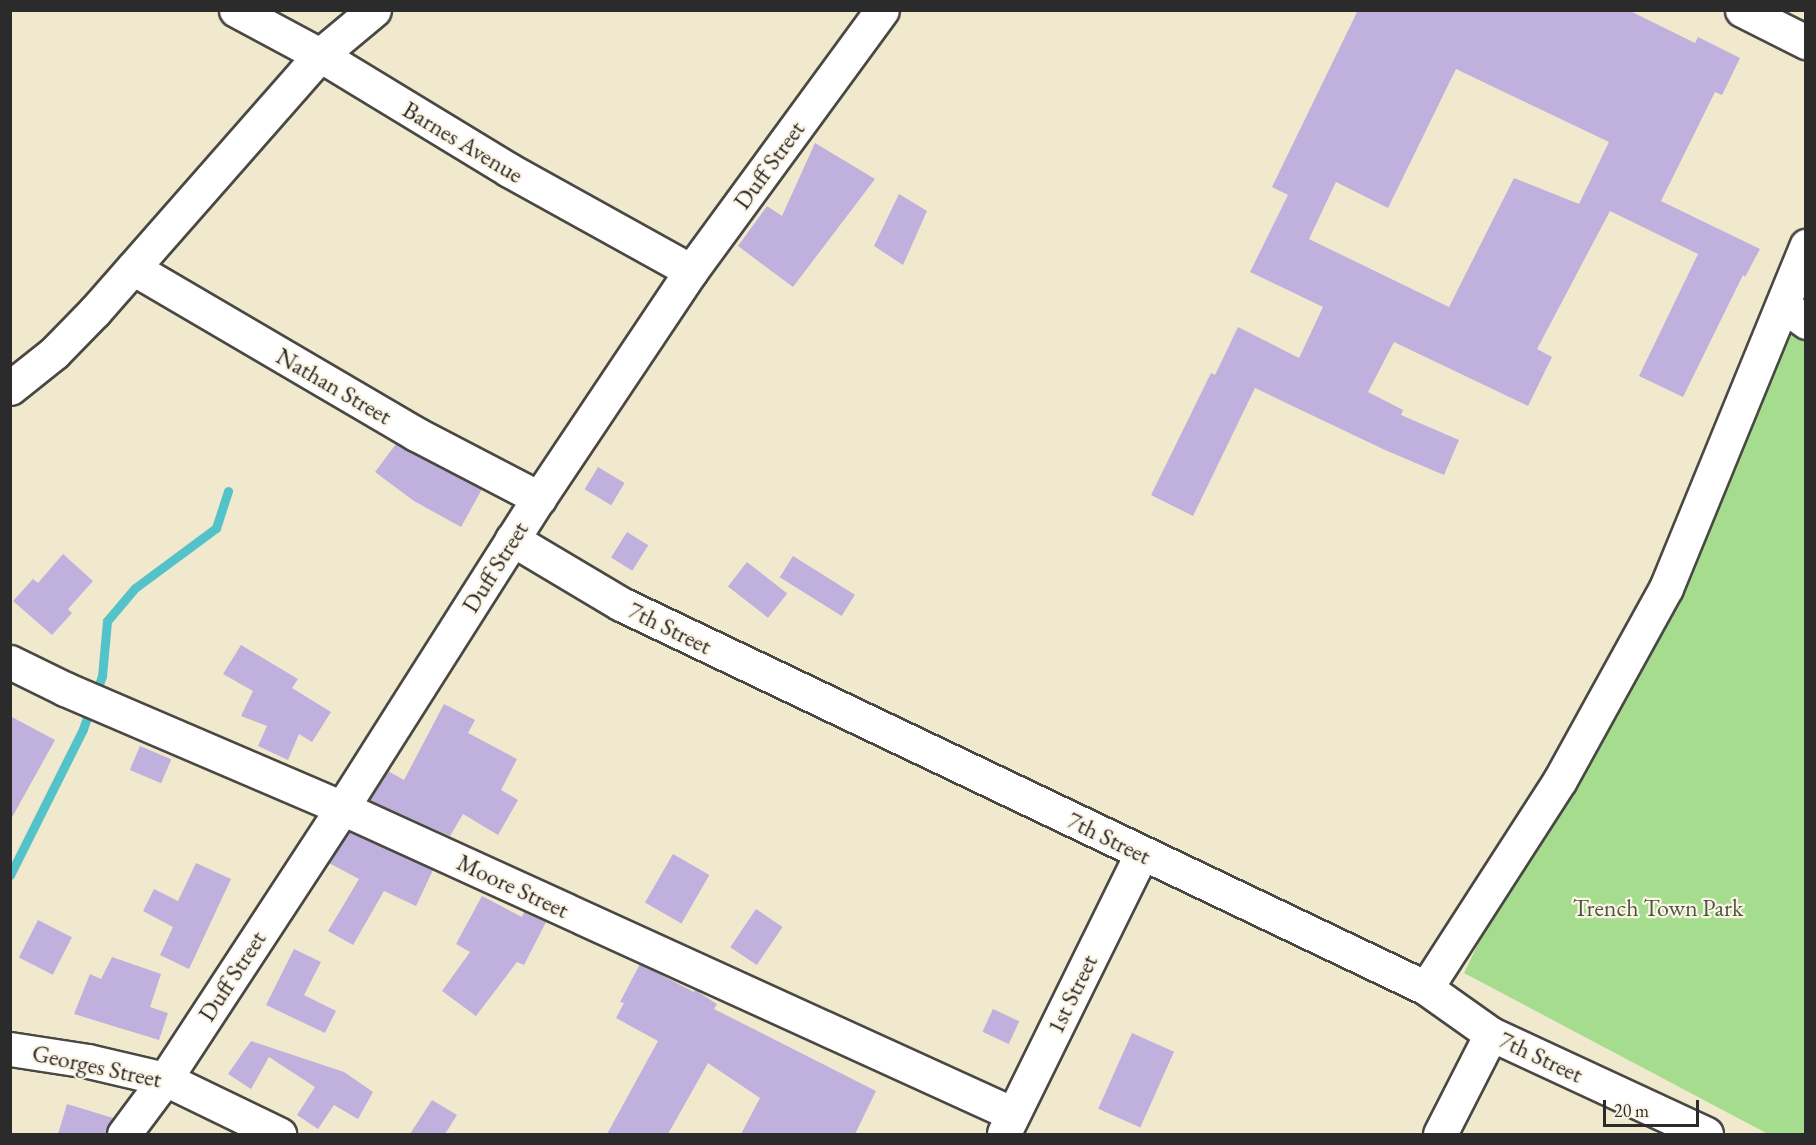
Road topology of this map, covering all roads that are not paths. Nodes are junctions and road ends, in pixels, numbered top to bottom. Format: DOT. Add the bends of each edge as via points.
graph roads {
  1 [pos="236,10"];
  2 [pos="374,10"];
  3 [pos="1742,10"];
  4 [pos="881,11"];
  5 [pos="1805,40"];
  6 [pos="320,55"];
  7 [pos="1806,246"];
  8 [pos="133,268"];
  9 [pos="691,271"];
  10 [pos="1794,314"];
  11 [pos="10,388"];
  12 [pos="538,498"];
  13 [pos="512,539"];
  14 [pos="10,662"];
  15 [pos="342,808"];
  16 [pos="1140,854"];
  17 [pos="1426,988"];
  18 [pos="1491,1034"];
  19 [pos="10,1049"];
  20 [pos="165,1078"];
  21 [pos="1008,1124"];
  22 [pos="124,1134"];
  23 [pos="279,1134"];
  24 [pos="1440,1134"];
  25 [pos="1706,1134"];
  1 -- 6 [label="street, Barnes Avenue"];
  2 -- 6 [label="street"];
  3 -- 5 [label="street"];
  4 -- 9 [label="street, Duff Street"];
  6 -- 8 [label="street"];
  6 -- 9 [label="street, Barnes Avenue" via="509,170"];
  7 -- 10 [label="street"];
  8 -- 11 [label="street" via="54,353"];
  8 -- 12 [label="street, Nathan Street" via="416,434"];
  9 -- 12 [label="street, Duff Street"];
  10 -- 17 [label="street" via="1666,588 1560,780"];
  12 -- 13 [label="street, Duff Street"];
  13 -- 15 [label="street, Duff Street"];
  13 -- 16 [label="street, 7th Street" via="621,604"];
  14 -- 15 [label="street, Moore Street"];
  15 -- 20 [label="street, Duff Street"];
  15 -- 21 [label="street, Moore Street"];
  16 -- 17 [label="street, 7th Street"];
  16 -- 21 [label="street, 1st Street"];
  17 -- 18 [label="street, 7th Street"];
  18 -- 24 [label="street"];
  18 -- 25 [label="street, 7th Street"];
  19 -- 20 [label="street, Georges Street"];
  20 -- 22 [label="street, Duff Street"];
  20 -- 23 [label="street, Georges Street"];
}
